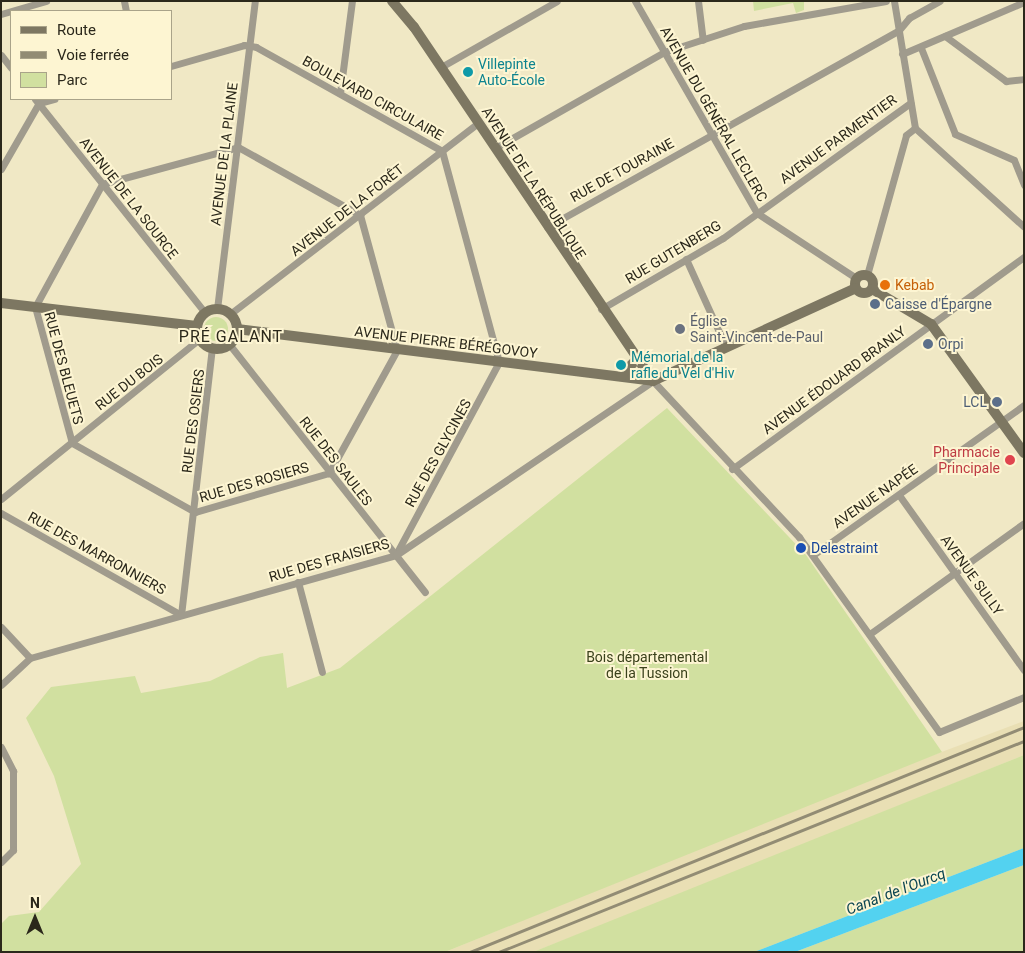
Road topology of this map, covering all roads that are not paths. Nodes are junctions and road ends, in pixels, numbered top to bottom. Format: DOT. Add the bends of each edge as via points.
graph roads {
  1 [pos="14,1"];
  2 [pos="46,1"];
  3 [pos="255,1"];
  4 [pos="352,1"];
  5 [pos="392,1"];
  6 [pos="557,1"];
  7 [pos="635,1"];
  8 [pos="698,1"];
  9 [pos="886,1"];
  10 [pos="894,1"];
  11 [pos="940,1"];
  12 [pos="1024,2"];
  13 [pos="16,10"];
  14 [pos="899,30"];
  15 [pos="945,36"];
  16 [pos="703,40"];
  17 [pos="250,45"];
  18 [pos="921,48"];
  19 [pos="664,52"];
  20 [pos="902,54"];
  21 [pos="1,55"];
  22 [pos="172,66"];
  23 [pos="10,67"];
  24 [pos="441,67"];
  25 [pos="1024,79"];
  26 [pos="340,93"];
  27 [pos="37,101"];
  28 [pos="910,103"];
  29 [pos="478,123"];
  30 [pos="915,128"];
  31 [pos="711,135"];
  32 [pos="238,147"];
  33 [pos="495,148"];
  34 [pos="442,150"];
  35 [pos="2,167"];
  36 [pos="102,184"];
  37 [pos="1024,185"];
  38 [pos="757,213"];
  39 [pos="360,215"];
  40 [pos="547,227"];
  41 [pos="1024,227"];
  42 [pos="1024,257"];
  43 [pos="686,259"];
  44 [pos="860,280"];
  45 [pos="872,289"];
  46 [pos="1,303"];
  47 [pos="35,307"];
  48 [pos="217,309"];
  49 [pos="601,309"];
  50 [pos="205,313"];
  51 [pos="230,314"];
  52 [pos="931,324"];
  53 [pos="197,326"];
  54 [pos="237,328"];
  55 [pos="200,339"];
  56 [pos="229,344"];
  57 [pos="726,347"];
  58 [pos="212,348"];
  59 [pos="397,350"];
  60 [pos="636,360"];
  61 [pos="499,362"];
  62 [pos="621,376"];
  63 [pos="652,381"];
  64 [pos="1024,405"];
  65 [pos="1001,421"];
  66 [pos="72,443"];
  67 [pos="1024,453"];
  68 [pos="732,470"];
  69 [pos="329,473"];
  70 [pos="899,495"];
  71 [pos="1,499"];
  72 [pos="195,512"];
  73 [pos="1,513"];
  74 [pos="1024,523"];
  75 [pos="396,555"];
  76 [pos="813,555"];
  77 [pos="955,573"];
  78 [pos="298,582"];
  79 [pos="424,592"];
  80 [pos="181,615"];
  81 [pos="1,627"];
  82 [pos="871,633"];
  83 [pos="30,658"];
  84 [pos="1024,670"];
  85 [pos="322,672"];
  86 [pos="1,685"];
  87 [pos="1024,697"];
  88 [pos="1,747"];
  89 [pos="1,862"];
  1 -- 13 [label="street"];
  2 -- 13 [label="street"];
  3 -- 17 [label="street, AVENUE DE LA PLAINE"];
  4 -- 26 [label="street"];
  5 -- 24 [label="street, AVENUE DE LA RÉPUBLIQUE"];
  6 -- 24 [label="street"];
  7 -- 19 [label="street, AVENUE DU GÉNÉRAL LECLERC"];
  8 -- 16 [label="street"];
  9 -- 16 [label="street" via="744,26"];
  10 -- 14 [label="street"];
  11 -- 14 [label="street, RUE DE TOURAINE" via="909,18"];
  12 -- 15 [label="street"];
  14 -- 20 [label="street"];
  14 -- 31 [label="street, RUE DE TOURAINE"];
  15 -- 18 [label="street"];
  15 -- 25 [label="street" via="1006,81"];
  16 -- 19 [label="street"];
  17 -- 22 [label="street"];
  17 -- 26 [label="street, BOULEVARD CIRCULAIRE"];
  17 -- 32 [label="street, AVENUE DE LA PLAINE"];
  18 -- 20 [label="street"];
  18 -- 37 [label="street" via="955,134 1014,160"];
  19 -- 31 [label="street, AVENUE DU GÉNÉRAL LECLERC"];
  19 -- 33 [label="street"];
  20 -- 28 [label="street"];
  21 -- 23 [label="street"];
  24 -- 29 [label="street, AVENUE DE LA RÉPUBLIQUE"];
  26 -- 34 [label="street, BOULEVARD CIRCULAIRE"];
  27 -- 35 [label="street"];
  27 -- 36 [label="street, AVENUE DE LA SOURCE"];
  28 -- 30 [label="street"];
  28 -- 38 [label="street, AVENUE PARMENTIER"];
  29 -- 33 [label="street, AVENUE DE LA RÉPUBLIQUE"];
  29 -- 34 [label="street, AVENUE DE LA FORÊT"];
  30 -- 41 [label="street"];
  30 -- 44 [label="street" via="906,135"];
  31 -- 38 [label="street, AVENUE DU GÉNÉRAL LECLERC"];
  31 -- 40 [label="street, RUE DE TOURAINE"];
  32 -- 36 [label="street"];
  32 -- 39 [label="street"];
  32 -- 48 [label="street, AVENUE DE LA PLAINE"];
  33 -- 40 [label="street, AVENUE DE LA RÉPUBLIQUE"];
  34 -- 39 [label="street, AVENUE DE LA FORÊT"];
  34 -- 61 [label="street, BOULEVARD CIRCULAIRE"];
  36 -- 47 [label="street"];
  36 -- 50 [label="street, AVENUE DE LA SOURCE"];
  38 -- 43 [label="street, RUE GUTENBERG"];
  38 -- 44 [label="street, AVENUE DU GÉNÉRAL LECLERC"];
  39 -- 51 [label="street, AVENUE DE LA FORÊT"];
  39 -- 59 [label="street"];
  40 -- 49 [label="street, AVENUE DE LA RÉPUBLIQUE"];
  42 -- 52 [label="street, AVENUE ÉDOUARD BRANLY"];
  43 -- 49 [label="street, RUE GUTENBERG"];
  43 -- 57 [label="street"];
  44 -- 45 [label="street" via="873,280"];
  44 -- 45 [label="street" via="864,293"];
  44 -- 57 [label="street"];
  45 -- 52 [label="street"];
  46 -- 47 [label="street"];
  47 -- 53 [label="street"];
  47 -- 66 [label="street, RUE DES BLEUETS"];
  48 -- 50 [label="street"];
  48 -- 51 [label="street"];
  49 -- 60 [label="street, AVENUE DE LA RÉPUBLIQUE"];
  50 -- 53 [label="street"];
  51 -- 54 [label="street"];
  52 -- 65 [label="street"];
  52 -- 68 [label="street, AVENUE ÉDOUARD BRANLY"];
  53 -- 55 [label="street"];
  54 -- 56 [label="street"];
  54 -- 59 [label="street, AVENUE PIERRE BÉRÉGOVOY"];
  55 -- 58 [label="street"];
  55 -- 66 [label="street, RUE DU BOIS"];
  56 -- 58 [label="street"];
  56 -- 69 [label="street, RUE DES SAULES"];
  57 -- 63 [label="street"];
  58 -- 72 [label="street, RUE DES OSIERS"];
  59 -- 61 [label="street, AVENUE PIERRE BÉRÉGOVOY"];
  59 -- 69 [label="street, RUE DES ROSIERS"];
  60 -- 62 [label="street"];
  60 -- 63 [label="street, AVENUE DE LA RÉPUBLIQUE"];
  61 -- 62 [label="street, AVENUE PIERRE BÉRÉGOVOY"];
  61 -- 75 [label="street, RUE DES GLYCINES"];
  62 -- 63 [label="street, AVENUE PIERRE BÉRÉGOVOY"];
  63 -- 68 [label="street"];
  63 -- 75 [label="street, RUE DES FRAISIERS"];
  64 -- 65 [label="street, AVENUE NAPÉE"];
  65 -- 67 [label="street"];
  65 -- 70 [label="street, AVENUE NAPÉE"];
  66 -- 71 [label="street, RUE DU BOIS"];
  66 -- 72 [label="street, RUE DES BLEUETS"];
  68 -- 76 [label="street"];
  69 -- 72 [label="street, RUE DES ROSIERS"];
  69 -- 75 [label="street, RUE DES SAULES"];
  70 -- 76 [label="street, AVENUE NAPÉE"];
  70 -- 77 [label="street, AVENUE SULLY"];
  72 -- 80 [label="street, RUE DES OSIERS"];
  73 -- 80 [label="street, RUE DES MARRONNIERS"];
  74 -- 77 [label="street"];
  75 -- 78 [label="street, RUE DES FRAISIERS"];
  75 -- 79 [label="street, RUE DES SAULES"];
  76 -- 82 [label="street"];
  77 -- 82 [label="street"];
  77 -- 84 [label="street, AVENUE SULLY"];
  78 -- 80 [label="street, RUE DES FRAISIERS"];
  78 -- 85 [label="street"];
  80 -- 83 [label="street, RUE DES FRAISIERS"];
  81 -- 83 [label="street"];
  82 -- 87 [label="street" via="939,732"];
  83 -- 86 [label="street"];
  88 -- 89 [label="street" via="12,765 13,796 13,850"];
}
